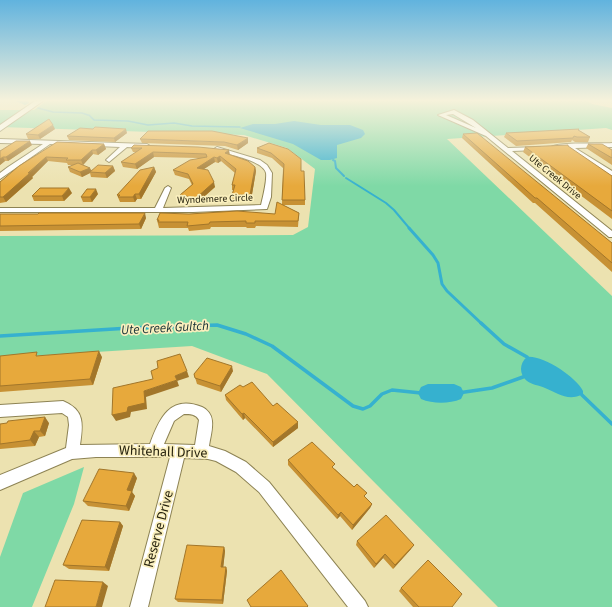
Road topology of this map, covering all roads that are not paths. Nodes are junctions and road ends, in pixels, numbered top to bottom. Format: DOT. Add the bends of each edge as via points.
graph roads {
  1 [pos="475,129"];
  2 [pos="480,129"];
  3 [pos="486,134"];
  4 [pos="0,141"];
  5 [pos="50,142"];
  6 [pos="126,145"];
  7 [pos="612,145"];
  8 [pos="156,146"];
  9 [pos="568,146"];
  10 [pos="207,148"];
  11 [pos="506,150"];
  12 [pos="109,160"];
  13 [pos="612,174"];
  14 [pos="0,177"];
  15 [pos="168,188"];
  16 [pos="0,210"];
  17 [pos="158,210"];
  18 [pos="612,235"];
  19 [pos="0,411"];
  20 [pos="155,451"];
  21 [pos="179,451"];
  22 [pos="72,452"];
  23 [pos="201,452"];
  24 [pos="0,483"];
  25 [pos="139,607"];
  26 [pos="359,607"];
  1 -- 3 [label="street, Ute Creek Drive"];
  2 -- 3 [label="street, Ute Creek Drive"];
  3 -- 11 [label="street, Ute Creek Drive"];
  4 -- 5 [label="street"];
  5 -- 6 [label="street"];
  5 -- 14 [label="street"];
  6 -- 8 [label="street"];
  6 -- 12 [label="street"];
  7 -- 9 [label="street"];
  9 -- 11 [label="street"];
  9 -- 13 [label="street"];
  10 -- 17 [label="street, Wyndemere Circle" via="228,151 258,161 265,166 269,173 264,206"];
  11 -- 18 [label="street, Ute Creek Drive"];
  15 -- 17 [label="street"];
  16 -- 17 [label="street, Wyndemere Circle"];
  19 -- 22 [label="street" via="63,407 70,409 75,414 76,425"];
  20 -- 21 [label="street, Whitehall Drive"];
  20 -- 22 [label="street, Whitehall Drive"];
  20 -- 23 [label="street" via="167,418 178,410 190,409 202,413 206,420"];
  21 -- 23 [label="street, Whitehall Drive"];
  21 -- 25 [label="street, Reserve Drive"];
  22 -- 24 [label="street, Whitehall Drive"];
  23 -- 26 [label="street, Whitehall Drive" via="231,460 255,478"];
}
